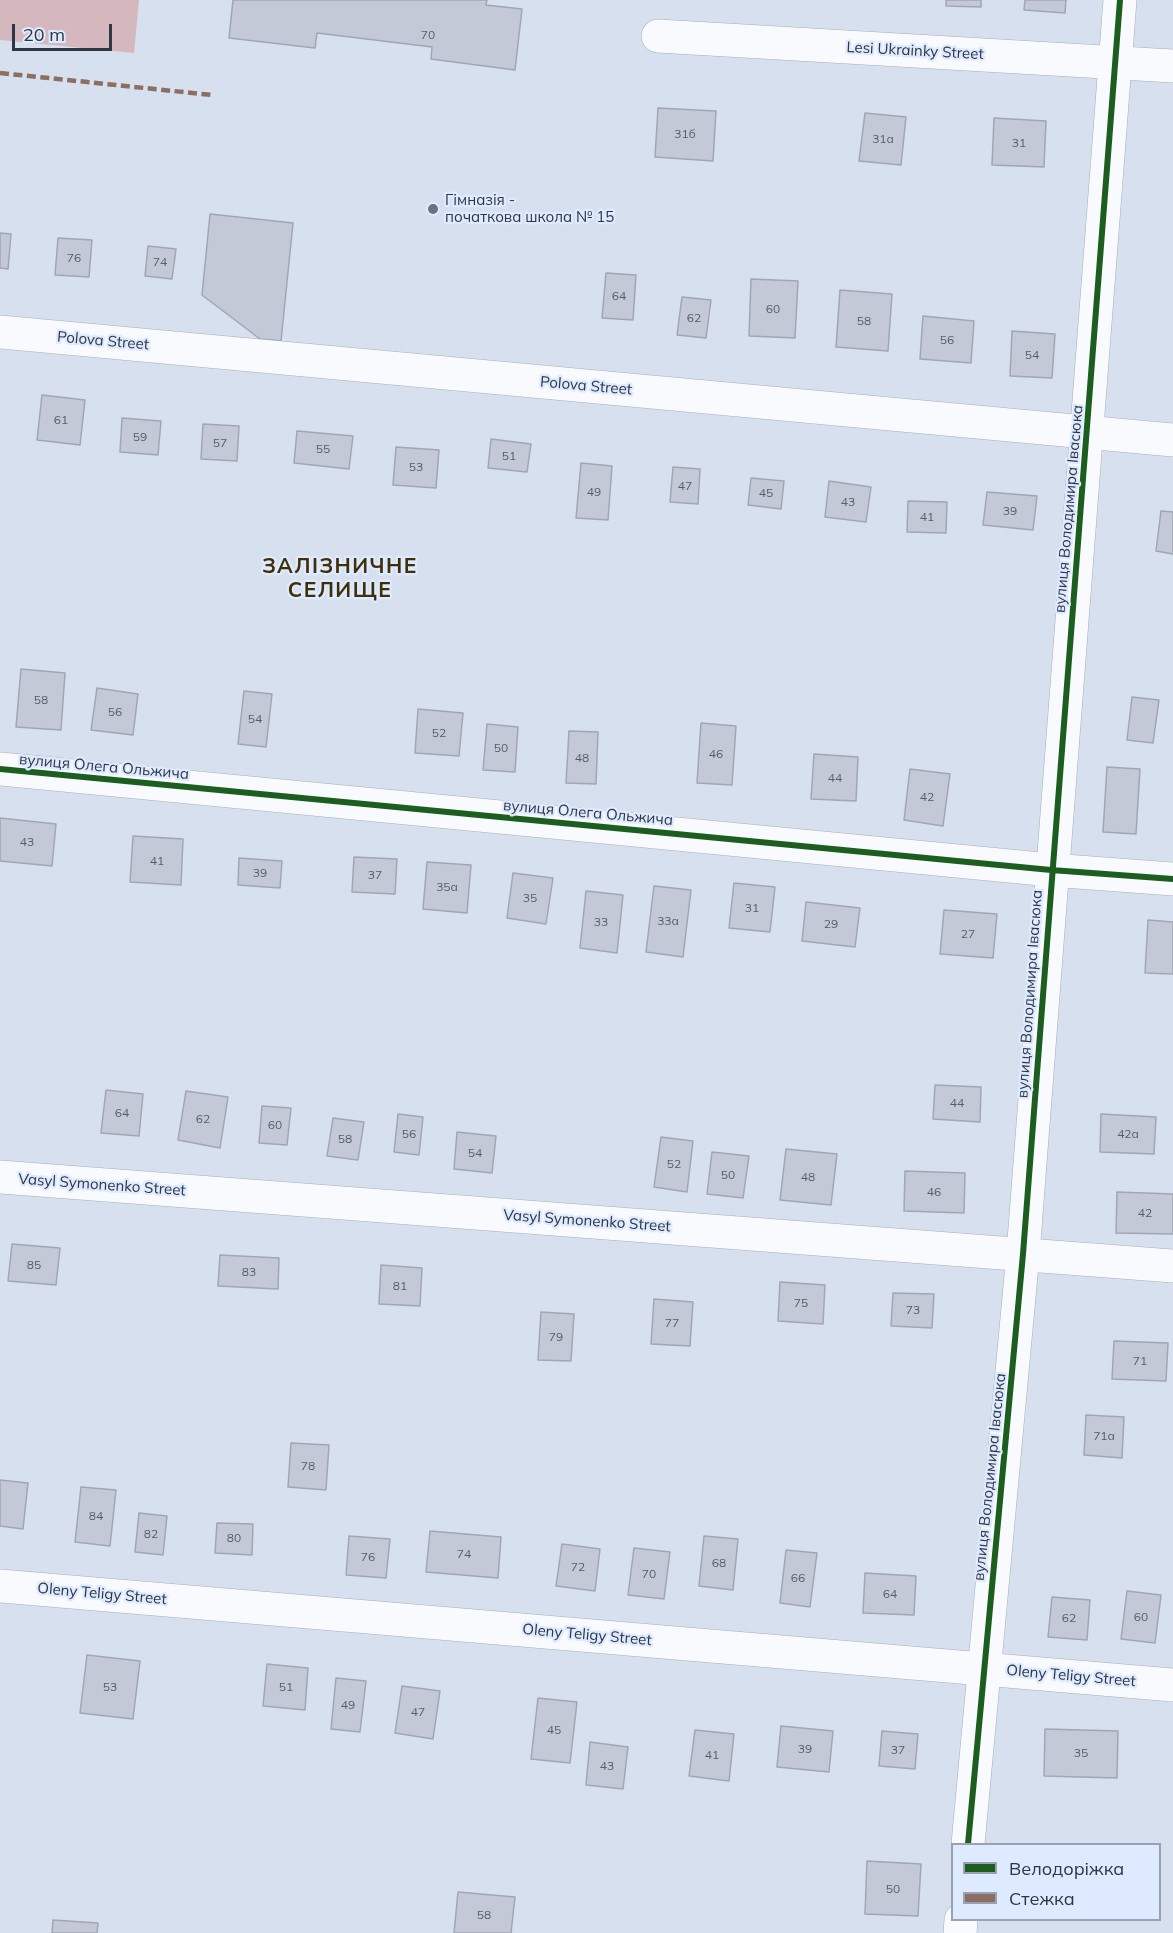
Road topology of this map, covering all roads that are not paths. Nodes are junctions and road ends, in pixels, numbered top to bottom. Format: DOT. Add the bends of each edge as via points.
graph roads {
  1 [pos="1120,0"];
  2 [pos="658,36"];
  3 [pos="1114,63"];
  4 [pos="1173,66"];
  5 [pos="0,332"];
  6 [pos="1088,432"];
  7 [pos="1173,440"];
  8 [pos="0,769"];
  9 [pos="1051,870"];
  10 [pos="1173,879"];
  11 [pos="0,1177"];
  12 [pos="1023,1254"];
  13 [pos="1173,1266"];
  14 [pos="0,1586"];
  15 [pos="983,1668"];
  16 [pos="1173,1685"];
  17 [pos="968,1843"];
  1 -- 3 [label="street, вулиця Володимира Івасюка"];
  2 -- 3 [label="street, Lesi Ukrainky Street"];
  3 -- 4 [label="street, Lesi Ukrainky Street"];
  3 -- 6 [label="street, вулиця Володимира Івасюка"];
  5 -- 6 [label="street, Polova Street"];
  6 -- 7 [label="street, Polova Street"];
  6 -- 9 [label="street, вулиця Володимира Івасюка"];
  8 -- 9 [label="street, вулиця Олега Ольжича"];
  9 -- 10 [label="street, вулиця Олега Ольжича"];
  9 -- 12 [label="street, вулиця Володимира Івасюка"];
  11 -- 12 [label="street, Vasyl Symonenko Street"];
  12 -- 13 [label="street, Vasyl Symonenko Street"];
  12 -- 15 [label="street, вулиця Володимира Івасюка"];
  14 -- 15 [label="street, Oleny Teligy Street"];
  15 -- 16 [label="street, Oleny Teligy Street"];
  15 -- 17 [label="street, вулиця Володимира Івасюка"];
}
